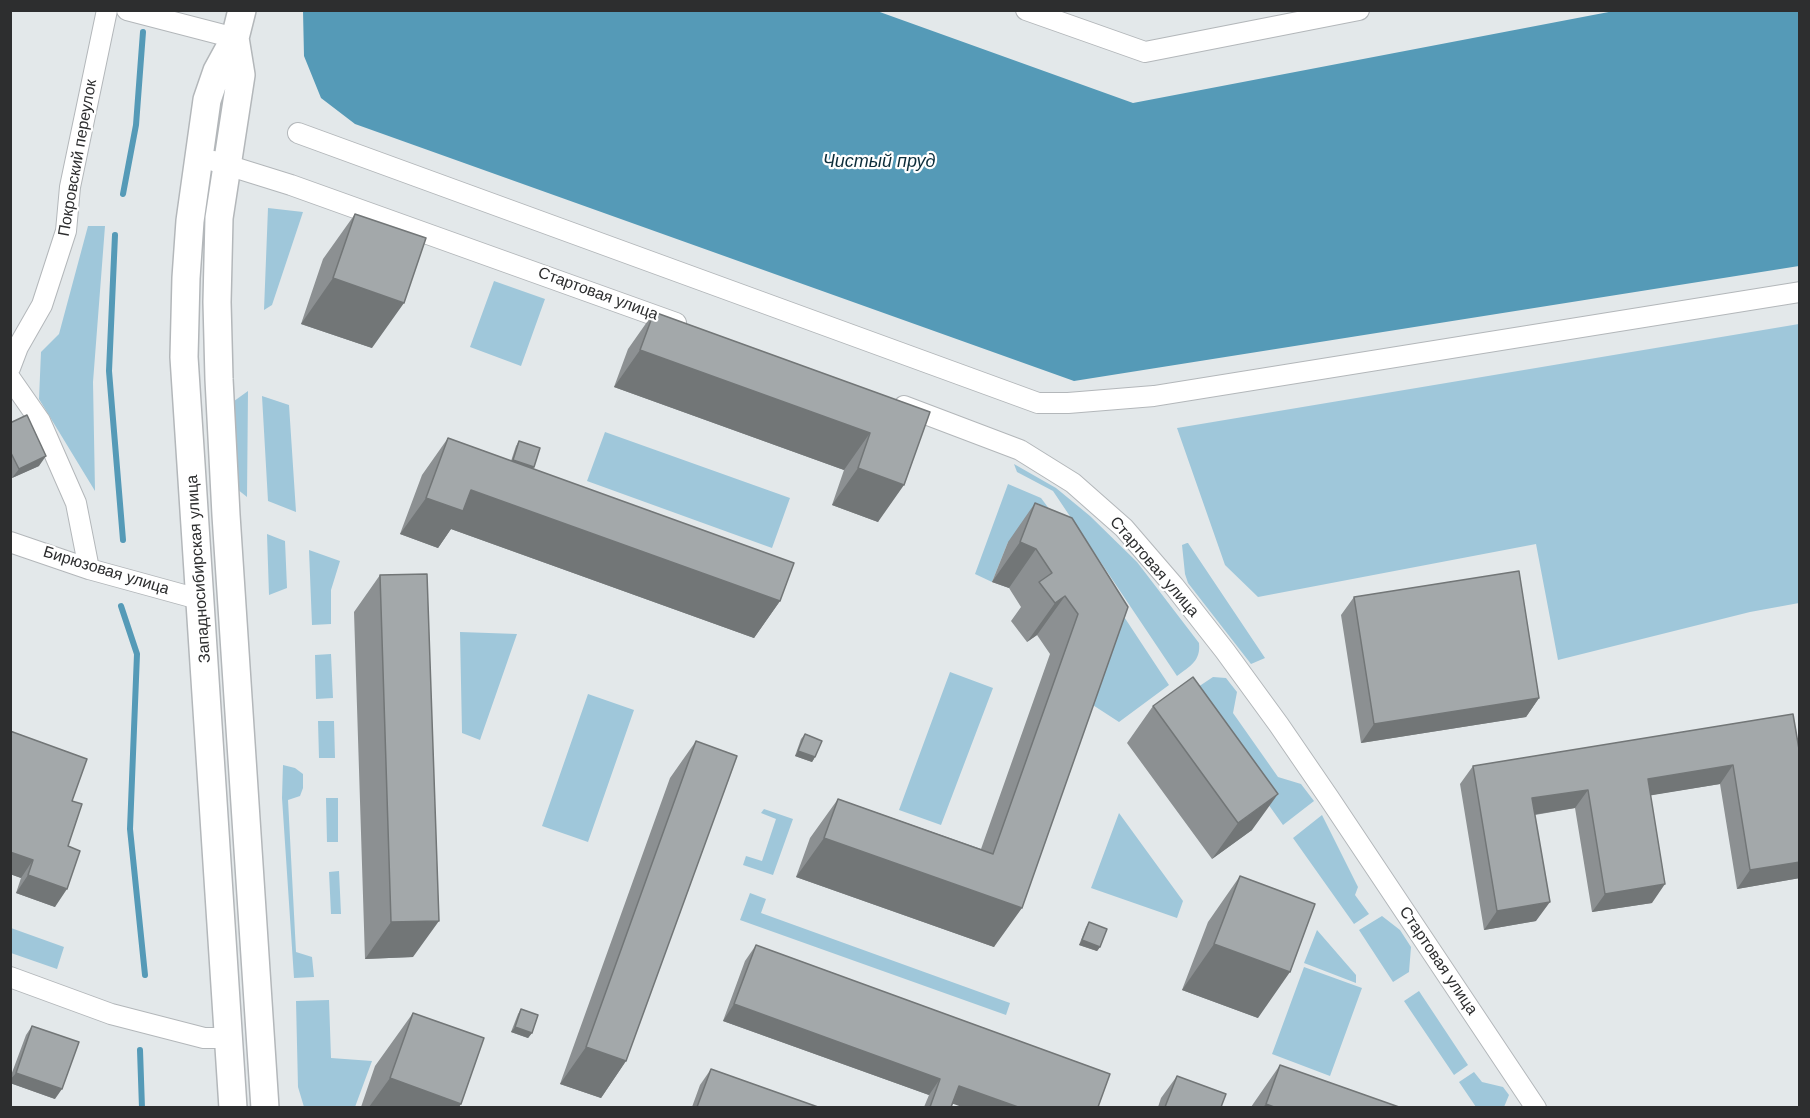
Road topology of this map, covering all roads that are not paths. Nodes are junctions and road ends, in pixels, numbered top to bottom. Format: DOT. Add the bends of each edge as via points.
graph roads {
  1 [pos="107,10"];
  2 [pos="127,10"];
  3 [pos="242,10"];
  4 [pos="1026,10"];
  5 [pos="1359,10"];
  6 [pos="235,38"];
  7 [pos="298,133"];
  8 [pos="198,158"];
  9 [pos="228,164"];
  10 [pos="1800,292"];
  11 [pos="696,330"];
  12 [pos="10,368"];
  13 [pos="10,378"];
  14 [pos="885,399"];
  15 [pos="10,542"];
  16 [pos="89,569"];
  17 [pos="202,600"];
  18 [pos="10,977"];
  19 [pos="228,1038"];
  20 [pos="233,1107"];
  21 [pos="265,1107"];
  22 [pos="1536,1107"];
  1 -- 12 [label="street, Покровский переулок" via="70,187 66,231 42,305"];
  2 -- 6 [label="street"];
  3 -- 6 [label="main road, Западносибирская улица"];
  4 -- 5 [label="street" via="1145,52"];
  6 -- 8 [label="main road, Западносибирская улица" via="207,100"];
  6 -- 9 [label="main road, Западносибирская улица" via="241,75"];
  7 -- 10 [label="street" via="1038,403 1154,396"];
  8 -- 9 [label="street, Стартовая улица"];
  8 -- 17 [label="main road, Западносибирская улица" via="186,278 184,357"];
  9 -- 11 [label="street, Стартовая улица"];
  9 -- 21 [label="main road, Западносибирская улица" via="219,218 219,379"];
  13 -- 16 [label="street" via="40,421 76,503"];
  14 -- 22 [label="street, Стартовая улица" via="1020,450 1073,483 1124,528 1174,586 1279,725"];
  15 -- 16 [label="street, Бирюзовая улица"];
  16 -- 17 [label="street, Бирюзовая улица"];
  17 -- 19 [label="main road, Западносибирская улица"];
  18 -- 19 [label="street" via="111,1014 204,1038"];
  19 -- 20 [label="main road, Западносибирская улица"];
}
